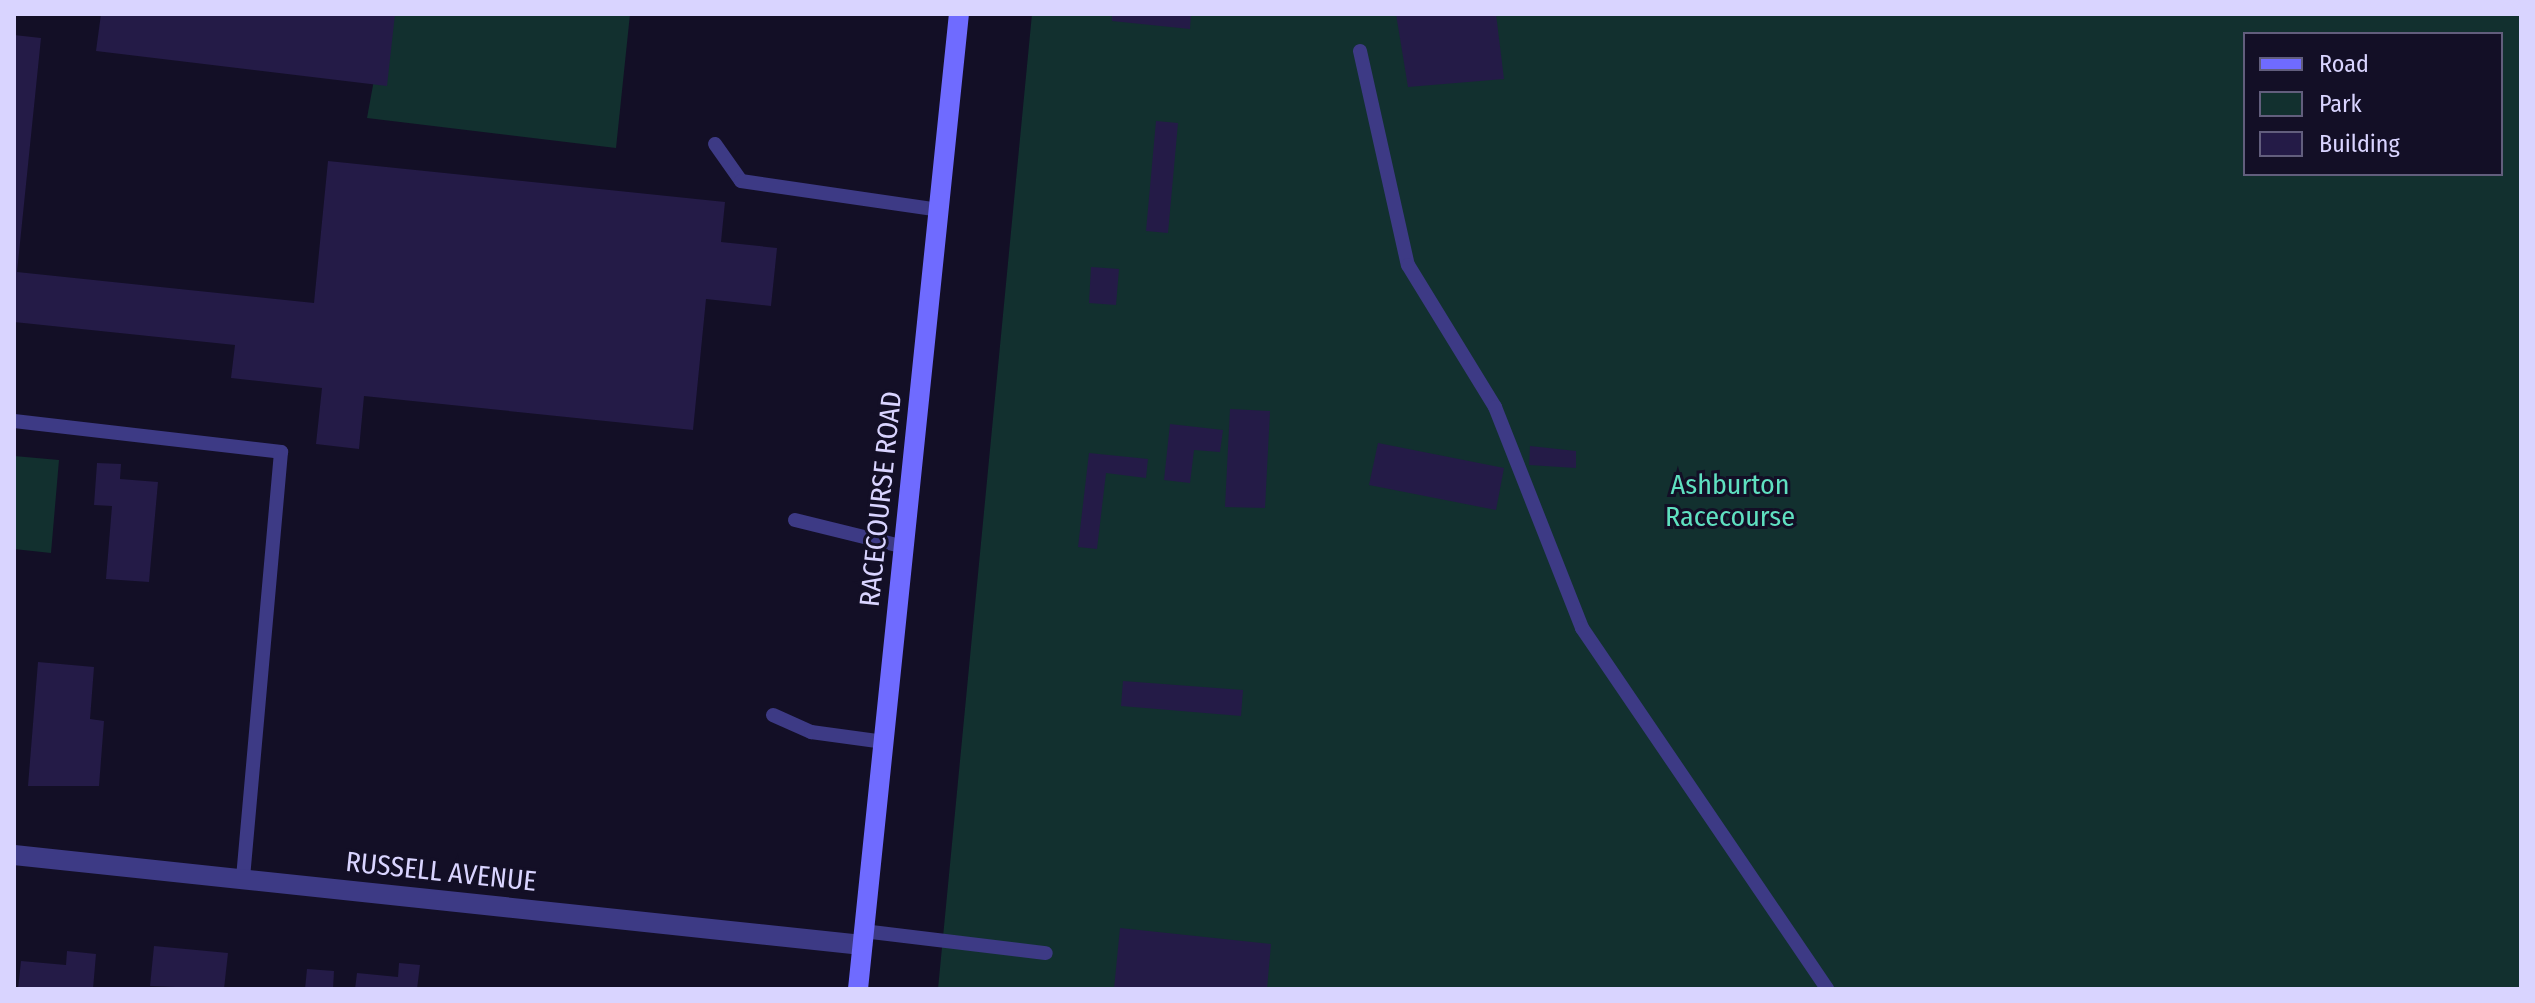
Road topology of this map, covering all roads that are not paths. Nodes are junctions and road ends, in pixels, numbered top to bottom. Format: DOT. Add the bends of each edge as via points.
graph roads {
  1 [pos="959,14"];
  2 [pos="1360,51"];
  3 [pos="715,144"];
  4 [pos="939,210"];
  5 [pos="14,421"];
  6 [pos="795,520"];
  7 [pos="905,547"];
  8 [pos="773,715"];
  9 [pos="884,742"];
  10 [pos="14,855"];
  11 [pos="243,879"];
  12 [pos="863,938"];
  13 [pos="1046,953"];
  14 [pos="858,989"];
  15 [pos="1827,989"];
  1 -- 4 [label="street, RACECOURSE ROAD"];
  2 -- 15 [label="lane" via="1408,265 1495,407 1582,628"];
  3 -- 4 [label="lane" via="741,181"];
  4 -- 7 [label="street, RACECOURSE ROAD"];
  5 -- 11 [label="lane" via="281,452"];
  6 -- 7 [label="lane"];
  7 -- 9 [label="street, RACECOURSE ROAD"];
  8 -- 9 [label="lane" via="811,732"];
  9 -- 12 [label="street, RACECOURSE ROAD"];
  10 -- 11 [label="street, RUSSELL AVENUE"];
  11 -- 12 [label="street, RUSSELL AVENUE"];
  12 -- 13 [label="lane"];
  12 -- 14 [label="street, RACECOURSE ROAD"];
}
